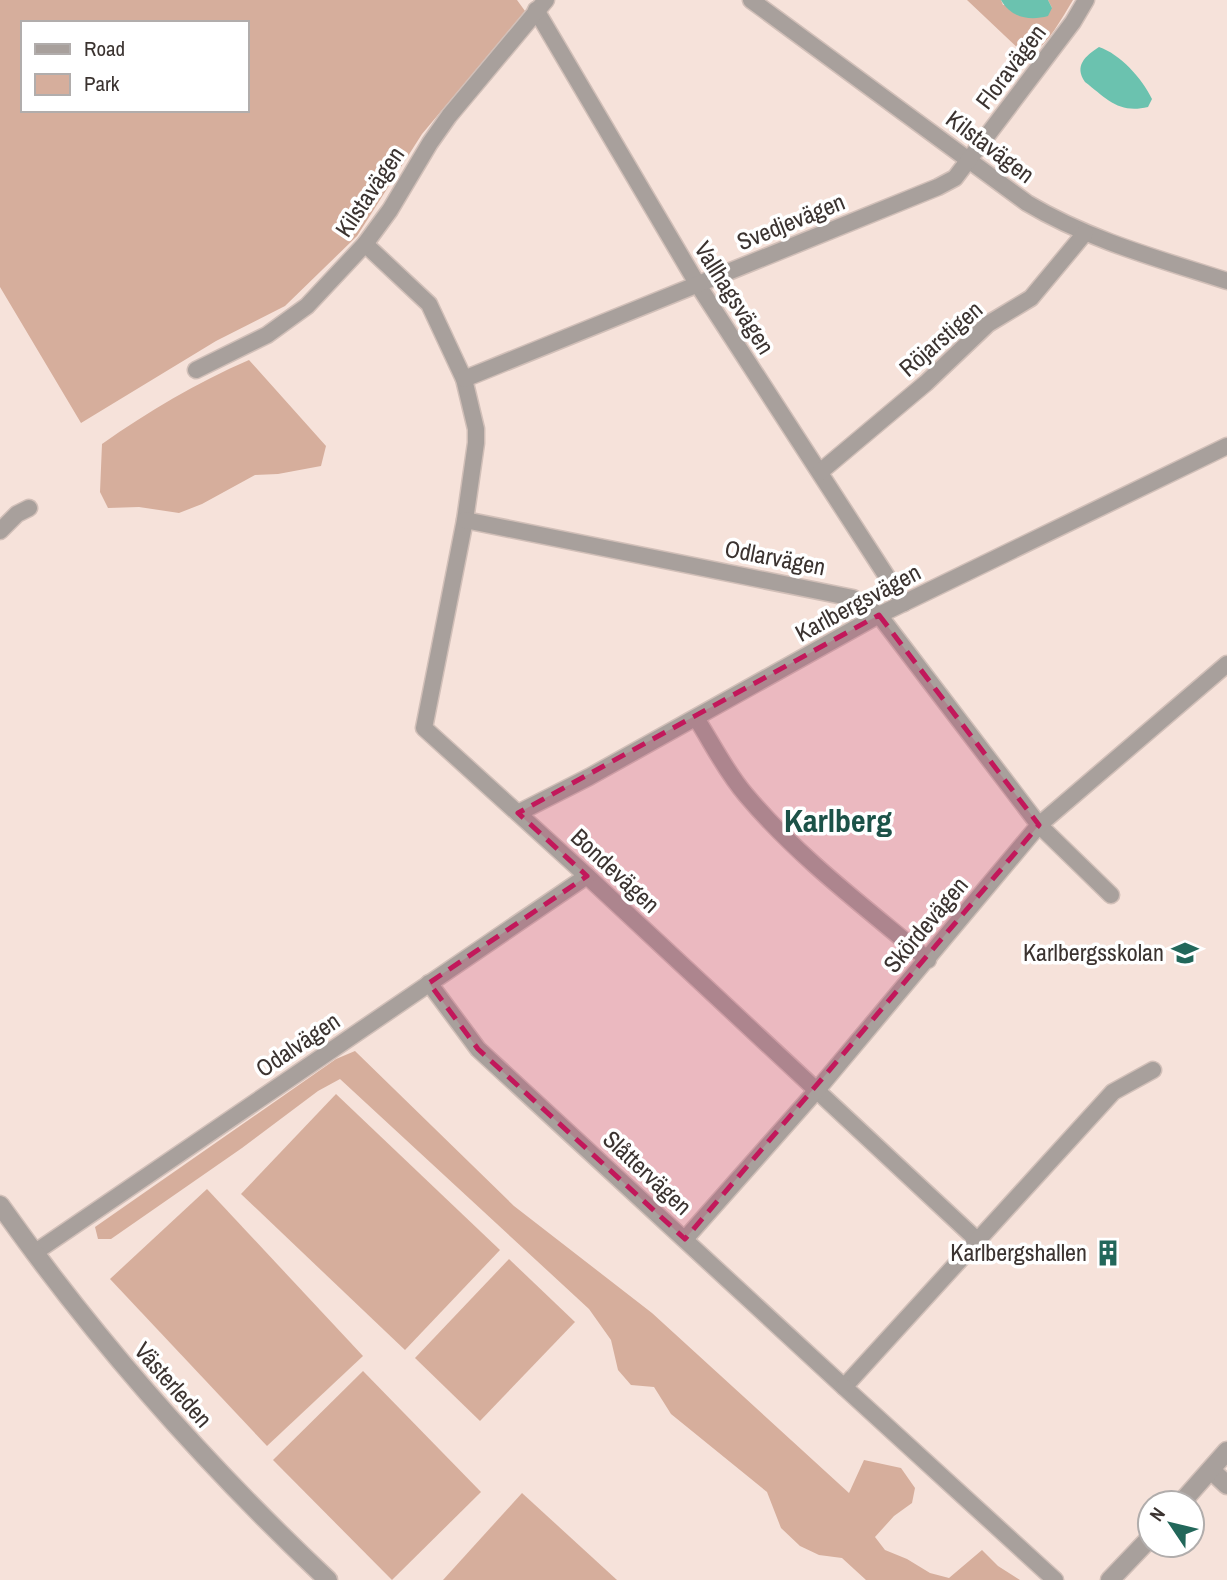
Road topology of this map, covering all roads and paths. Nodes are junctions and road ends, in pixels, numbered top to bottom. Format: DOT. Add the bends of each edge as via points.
graph roads {
  1 [pos="751,0"];
  2 [pos="1086,0"];
  3 [pos="541,5"];
  4 [pos="971,159"];
  5 [pos="1085,233"];
  6 [pos="365,244"];
  7 [pos="1227,282"];
  8 [pos="698,285"];
  9 [pos="196,370"];
  10 [pos="464,379"];
  11 [pos="1227,446"];
  12 [pos="820,472"];
  13 [pos="29,508"];
  14 [pos="465,520"];
  15 [pos="0,531"];
  16 [pos="904,603"];
  17 [pos="878,615"];
  18 [pos="1227,664"];
  19 [pos="696,718"];
  20 [pos="518,813"];
  21 [pos="1039,825"];
  22 [pos="587,876"];
  23 [pos="1111,895"];
  24 [pos="928,960"];
  25 [pos="429,983"];
  26 [pos="1153,1070"];
  27 [pos="817,1090"];
  28 [pos="0,1205"];
  29 [pos="685,1240"];
  30 [pos="977,1240"];
  31 [pos="34,1253"];
  32 [pos="844,1387"];
  33 [pos="1227,1451"];
  34 [pos="1210,1470"];
  35 [pos="1227,1485"];
  36 [pos="1193,1489"];
  37 [pos="1136,1553"];
  38 [pos="328,1580"];
  39 [pos="1055,1580"];
  40 [pos="1110,1580"];
  1 -- 4 [label="street, Kilstavägen"];
  2 -- 4 [label="street, Floravägen"];
  3 -- 6 [label="street, Kilstavägen" via="449,116"];
  3 -- 8 [label="street, Vallhagsvägen"];
  4 -- 5 [label="street, Kilstavägen" via="1027,203"];
  4 -- 8 [label="street, Svedjevägen" via="955,178 938,187"];
  5 -- 7 [label="street, Kilstavägen"];
  5 -- 12 [label="street, Röjarstigen" via="1031,298 988,324"];
  6 -- 9 [label="street, Kilstavägen" via="287,322"];
  6 -- 10 [label="street, Bondevägen" via="429,304"];
  8 -- 10 [label="street, Svedjevägen"];
  8 -- 12 [label="street, Vallhagsvägen"];
  10 -- 14 [label="street, Bondevägen" via="476,436"];
  11 -- 16 [label="street, Karlbergsvägen"];
  12 -- 16 [label="street, Vallhagsvägen"];
  13 -- 15 [label="street"];
  14 -- 17 [label="street, Odlarvägen" via="824,591 853,598"];
  14 -- 20 [label="street, Bondevägen" via="424,728"];
  16 -- 17 [label="street, Karlbergsvägen"];
  17 -- 19 [label="street, Karlbergsvägen"];
  17 -- 21 [label="street, Odlarvägen"];
  18 -- 21 [label="street, Skördevägen"];
  19 -- 20 [label="street, Karlbergsvägen"];
  19 -- 24 [label="street" via="759,810"];
  20 -- 22 [label="street, Bondevägen"];
  21 -- 23 [label="street, Odlarvägen"];
  21 -- 24 [label="street, Skördevägen"];
  22 -- 25 [label="street, Odalvägen"];
  22 -- 27 [label="street, Bondevägen"];
  24 -- 27 [label="street, Skördevägen"];
  25 -- 29 [label="street, Slåttervägen" via="478,1049"];
  25 -- 31 [label="street, Odalvägen"];
  26 -- 30 [label="street" via="1113,1092"];
  27 -- 29 [label="street, Skördevägen"];
  27 -- 30 [label="street, Bondevägen"];
  28 -- 31 [label="street, Västerleden"];
  29 -- 32 [label="street, Slåttervägen"];
  30 -- 32 [label="street"];
  31 -- 38 [label="street, Västerleden" via="129,1374 189,1441"];
  32 -- 39 [label="street, Slåttervägen"];
  33 -- 34 [label="street"];
  34 -- 35 [label="street"];
  34 -- 36 [label="street"];
  37 -- 40 [label="street"];
}
